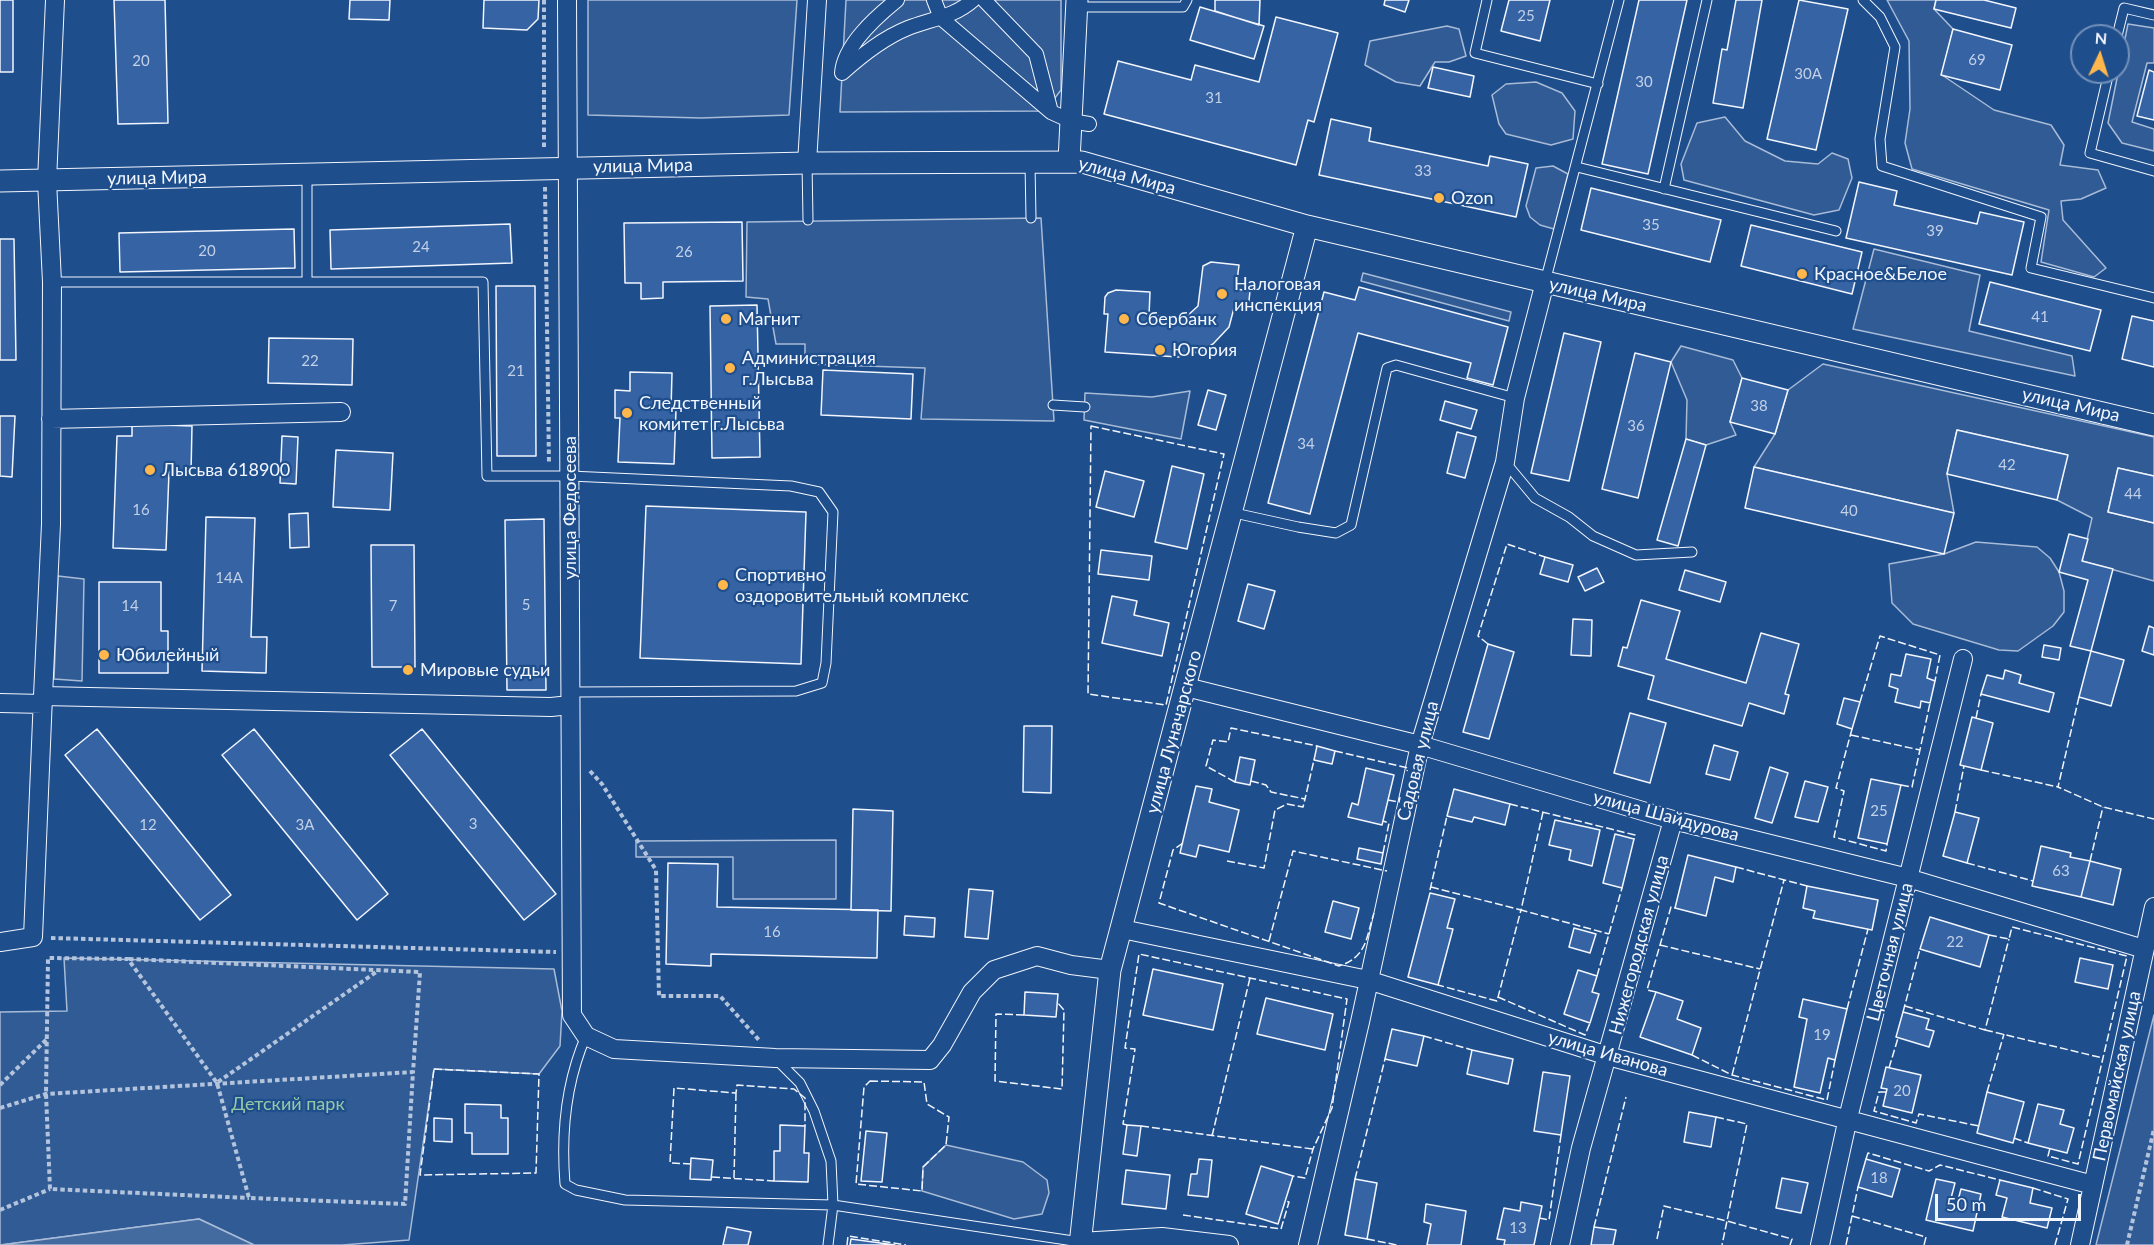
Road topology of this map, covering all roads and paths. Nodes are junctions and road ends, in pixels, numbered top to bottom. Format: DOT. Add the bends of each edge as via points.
graph roads {
  1 [pos="55,0"];
  2 [pos="544,0"];
  3 [pos="567,0"];
  4 [pos="817,0"];
  5 [pos="897,0"];
  6 [pos="934,0"];
  7 [pos="973,0"];
  8 [pos="984,0"];
  9 [pos="1187,0"];
  10 [pos="1487,0"];
  11 [pos="1619,0"];
  12 [pos="1707,0"];
  13 [pos="1863,0"];
  14 [pos="1078,4"];
  15 [pos="2154,15"];
  16 [pos="941,18"];
  17 [pos="2120,24"];
  18 [pos="1598,84"];
  19 [pos="2106,84"];
  20 [pos="1051,112"];
  21 [pos="1080,122"];
  22 [pos="1030,160"];
  23 [pos="1069,161"];
  24 [pos="807,163"];
  25 [pos="1576,167"];
  26 [pos="544,168"];
  27 [pos="569,168"];
  28 [pos="2154,171"];
  29 [pos="307,175"];
  30 [pos="0,181"];
  31 [pos="47,181"];
  32 [pos="1664,189"];
  33 [pos="1031,218"];
  34 [pos="808,220"];
  35 [pos="1307,226"];
  36 [pos="1836,231"];
  37 [pos="52,282"];
  38 [pos="307,282"];
  39 [pos="1545,282"];
  40 [pos="2154,298"];
  41 [pos="1515,398"];
  42 [pos="1053,405"];
  43 [pos="1085,407"];
  44 [pos="341,412"];
  45 [pos="51,418"];
  46 [pos="2154,425"];
  47 [pos="1505,462"];
  48 [pos="549,476"];
  49 [pos="570,476"];
  50 [pos="1230,512"];
  51 [pos="1692,552"];
  52 [pos="1963,659"];
  53 [pos="1186,687"];
  54 [pos="571,698"];
  55 [pos="43,700"];
  56 [pos="0,703"];
  57 [pos="1420,746"];
  58 [pos="571,750"];
  59 [pos="1673,820"];
  60 [pos="1908,878"];
  61 [pos="2154,907"];
  62 [pos="1122,929"];
  63 [pos="33,937"];
  64 [pos="0,942"];
  65 [pos="2144,949"];
  66 [pos="572,953"];
  67 [pos="128,959"];
  68 [pos="379,970"];
  69 [pos="1110,970"];
  70 [pos="1368,980"];
  71 [pos="586,1036"];
  72 [pos="47,1039"];
  73 [pos="1608,1056"];
  74 [pos="775,1058"];
  75 [pos="413,1072"];
  76 [pos="217,1083"];
  77 [pos="0,1085"];
  78 [pos="46,1094"];
  79 [pos="0,1108"];
  80 [pos="1848,1118"];
  81 [pos="2154,1129"];
  82 [pos="2093,1185"];
  83 [pos="50,1189"];
  84 [pos="249,1198"];
  85 [pos="834,1205"];
  86 [pos="0,1210"];
  87 [pos="1080,1244"];
  88 [pos="828,1245"];
  89 [pos="1229,1245"];
  90 [pos="1308,1245"];
  91 [pos="1560,1245"];
  92 [pos="1820,1245"];
  93 [pos="2080,1245"];
  94 [pos="2127,1245"];
  1 -- 31 [label="street"];
  2 -- 26 [label="path"];
  3 -- 27 [label="street, улица Федосеева"];
  4 -- 24 [label="street"];
  5 -- 16 [label="street" via="843,60 842,73 882,42"];
  6 -- 16 [label="street"];
  7 -- 16 [label="street"];
  8 -- 20 [label="street" via="1036,54"];
  9 -- 14 [label="lane" via="1183,7"];
  10 -- 18 [label="lane" via="1474,53"];
  11 -- 18 [label="lane"];
  12 -- 32 [label="lane"];
  13 -- 40 [label="lane" via="1880,17 1895,47 1880,139 1882,166 2041,217 2031,268"];
  14 -- 21 [label="street"];
  15 -- 17 [label="lane" via="2124,8"];
  16 -- 20 [label="street"];
  18 -- 25 [label="lane"];
  19 -- 28 [label="lane" via="2090,153"];
  20 -- 21 [label="street"];
  21 -- 23 [label="street"];
  22 -- 23 [label="street, улица Мира"];
  22 -- 24 [label="street, улица Мира"];
  22 -- 33 [label="lane"];
  23 -- 35 [label="street, улица Мира"];
  24 -- 27 [label="street, улица Мира"];
  24 -- 34 [label="lane"];
  25 -- 32 [label="lane"];
  25 -- 39 [label="lane"];
  26 -- 27 [label="street, улица Мира"];
  26 -- 29 [label="street, улица Мира"];
  26 -- 48 [label="path"];
  27 -- 49 [label="street, улица Федосеева"];
  29 -- 31 [label="street, улица Мира"];
  29 -- 38 [label="lane"];
  30 -- 31 [label="street, улица Мира"];
  31 -- 37 [label="street"];
  32 -- 36 [label="lane"];
  35 -- 39 [label="street, улица Мира"];
  35 -- 50 [label="street, улица Луначарского"];
  37 -- 38 [label="lane"];
  37 -- 45 [label="street"];
  38 -- 48 [label="lane" via="483,282 487,476"];
  39 -- 41 [label="street, Садовая улица"];
  39 -- 46 [label="street, улица Мира"];
  41 -- 47 [label="street, Садовая улица"];
  41 -- 50 [label="lane" via="1396,365 1388,368 1351,525 1336,533"];
  42 -- 43 [label="lane"];
  44 -- 45 [label="street"];
  45 -- 55 [label="street" via="51,524"];
  47 -- 51 [label="lane" via="1535,498 1593,536 1636,555"];
  47 -- 57 [label="street, Садовая улица"];
  48 -- 49 [label="lane"];
  49 -- 54 [label="street, улица Федосеева"];
  49 -- 54 [label="lane" via="791,486 819,492 833,512 822,683 796,691"];
  50 -- 53 [label="street, улица Луначарского"];
  52 -- 60 [label="street, Цветочная улица"];
  53 -- 57 [label="street, улица Шайдурова"];
  53 -- 62 [label="street, улица Луначарского"];
  54 -- 55 [label="street" via="539,706"];
  54 -- 58 [label="street, улица Федосеева"];
  55 -- 56 [label="street"];
  55 -- 63 [label="street"];
  57 -- 59 [label="street, улица Шайдурова"];
  57 -- 70 [label="street, Садовая улица"];
  58 -- 66 [label="street, улица Федосеева"];
  58 -- 74 [label="path" via="602,784 656,870 659,996 720,996"];
  59 -- 60 [label="street, улица Шайдурова"];
  59 -- 73 [label="street, Нижегородская улица"];
  60 -- 65 [label="street, улица Шайдурова"];
  60 -- 80 [label="street, Цветочная улица"];
  61 -- 65 [label="street, Первомайская улица"];
  62 -- 69 [label="street, улица Луначарского"];
  62 -- 70 [label="street, улица Иванова"];
  63 -- 64 [label="street"];
  63 -- 66 [label="path"];
  65 -- 82 [label="street, Первомайская улица"];
  66 -- 71 [label="street, улица Федосеева" via="572,1015"];
  67 -- 68 [label="path"];
  67 -- 72 [label="path" via="48,958"];
  67 -- 76 [label="path"];
  68 -- 75 [label="path" via="420,972"];
  68 -- 76 [label="path"];
  69 -- 74 [label="street" via="1037,956 994,970 972,992 930,1060"];
  69 -- 87 [label="street, улица Луначарского"];
  70 -- 73 [label="street, улица Иванова"];
  70 -- 90 [label="street, Садовая улица"];
  71 -- 74 [label="street" via="614,1049"];
  71 -- 85 [label="lane" via="573,1065 568,1098 565,1184 625,1200"];
  72 -- 77 [label="path"];
  72 -- 78 [label="path"];
  73 -- 80 [label="street, улица Иванова"];
  73 -- 91 [label="street, Нижегородская улица" via="1581,1148"];
  74 -- 85 [label="lane" via="800,1083 814,1111 831,1161"];
  75 -- 76 [label="path"];
  75 -- 84 [label="path" via="405,1204"];
  76 -- 78 [label="path"];
  76 -- 84 [label="path"];
  78 -- 79 [label="path"];
  78 -- 83 [label="path"];
  80 -- 82 [label="street, улица Иванова"];
  80 -- 92 [label="street, Цветочная улица"];
  81 -- 94 [label="path"];
  82 -- 93 [label="street, Первомайская улица"];
  83 -- 84 [label="path"];
  83 -- 86 [label="path"];
  85 -- 87 [label="lane"];
  85 -- 88 [label="lane"];
  87 -- 89 [label="street" via="1162,1237"];
}
